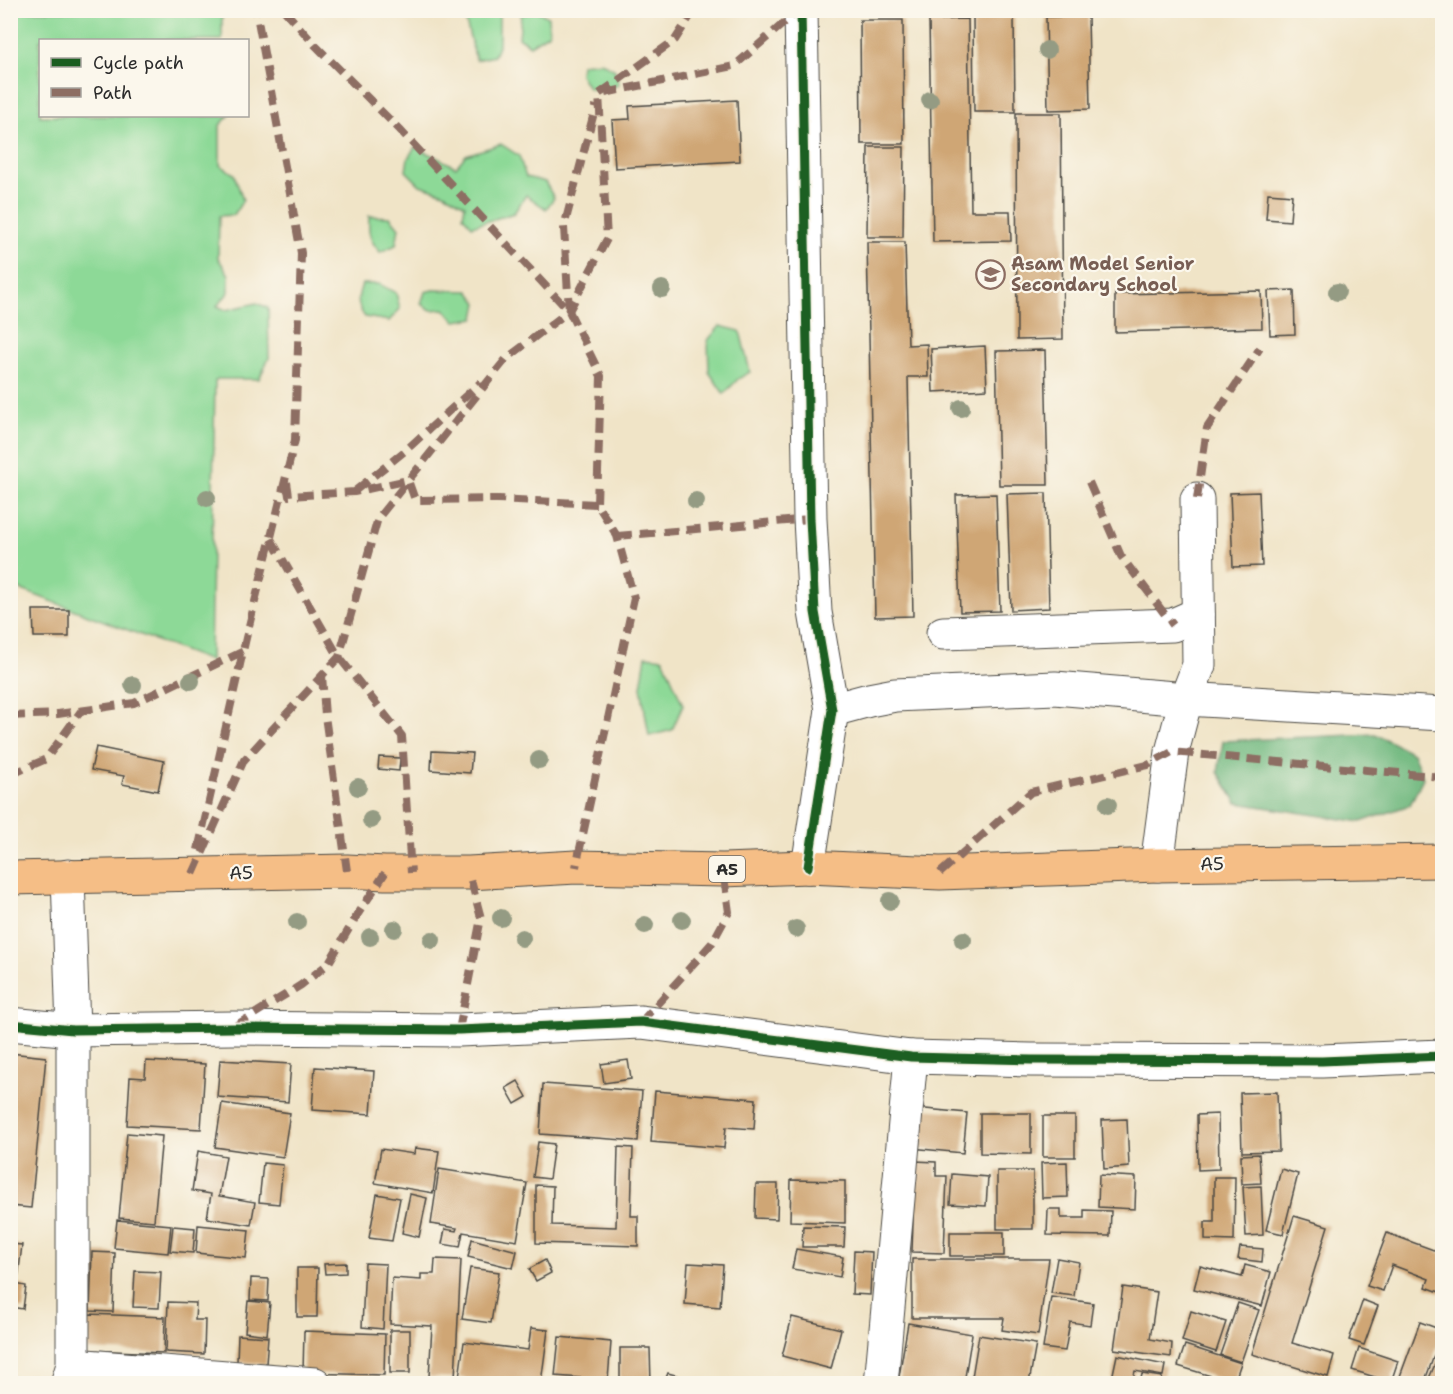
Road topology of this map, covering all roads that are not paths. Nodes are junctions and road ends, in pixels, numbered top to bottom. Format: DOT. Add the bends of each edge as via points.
graph roads {
  1 [pos="801,10"];
  2 [pos="1197,499"];
  3 [pos="1198,614"];
  4 [pos="944,633"];
  5 [pos="1186,699"];
  6 [pos="832,710"];
  7 [pos="1443,714"];
  8 [pos="1443,861"];
  9 [pos="1158,865"];
  10 [pos="808,867"];
  11 [pos="68,876"];
  12 [pos="10,878"];
  13 [pos="10,1024"];
  14 [pos="73,1030"];
  15 [pos="1443,1056"];
  16 [pos="910,1057"];
  17 [pos="70,1374"];
  18 [pos="315,1383"];
  19 [pos="881,1383"];
  1 -- 6 [label="street" via="810,519 816,612"];
  2 -- 3 [label="street"];
  3 -- 4 [label="street" via="1173,625"];
  3 -- 5 [label="street" via="1199,665"];
  5 -- 6 [label="street" via="1055,688 895,695"];
  5 -- 7 [label="street"];
  5 -- 9 [label="street" via="1172,752"];
  6 -- 10 [label="street"];
  8 -- 9 [label="highway, A5 / A5"];
  9 -- 10 [label="highway, A5 / A5" via="940,873"];
  10 -- 11 [label="highway, A5 / A5"];
  11 -- 12 [label="highway, A5 / A5"];
  11 -- 14 [label="street"];
  13 -- 14 [label="street"];
  14 -- 16 [label="street" via="459,1030 641,1022"];
  14 -- 17 [label="street"];
  15 -- 16 [label="street" via="1300,1061"];
  16 -- 19 [label="street"];
  17 -- 18 [label="street"];
}
